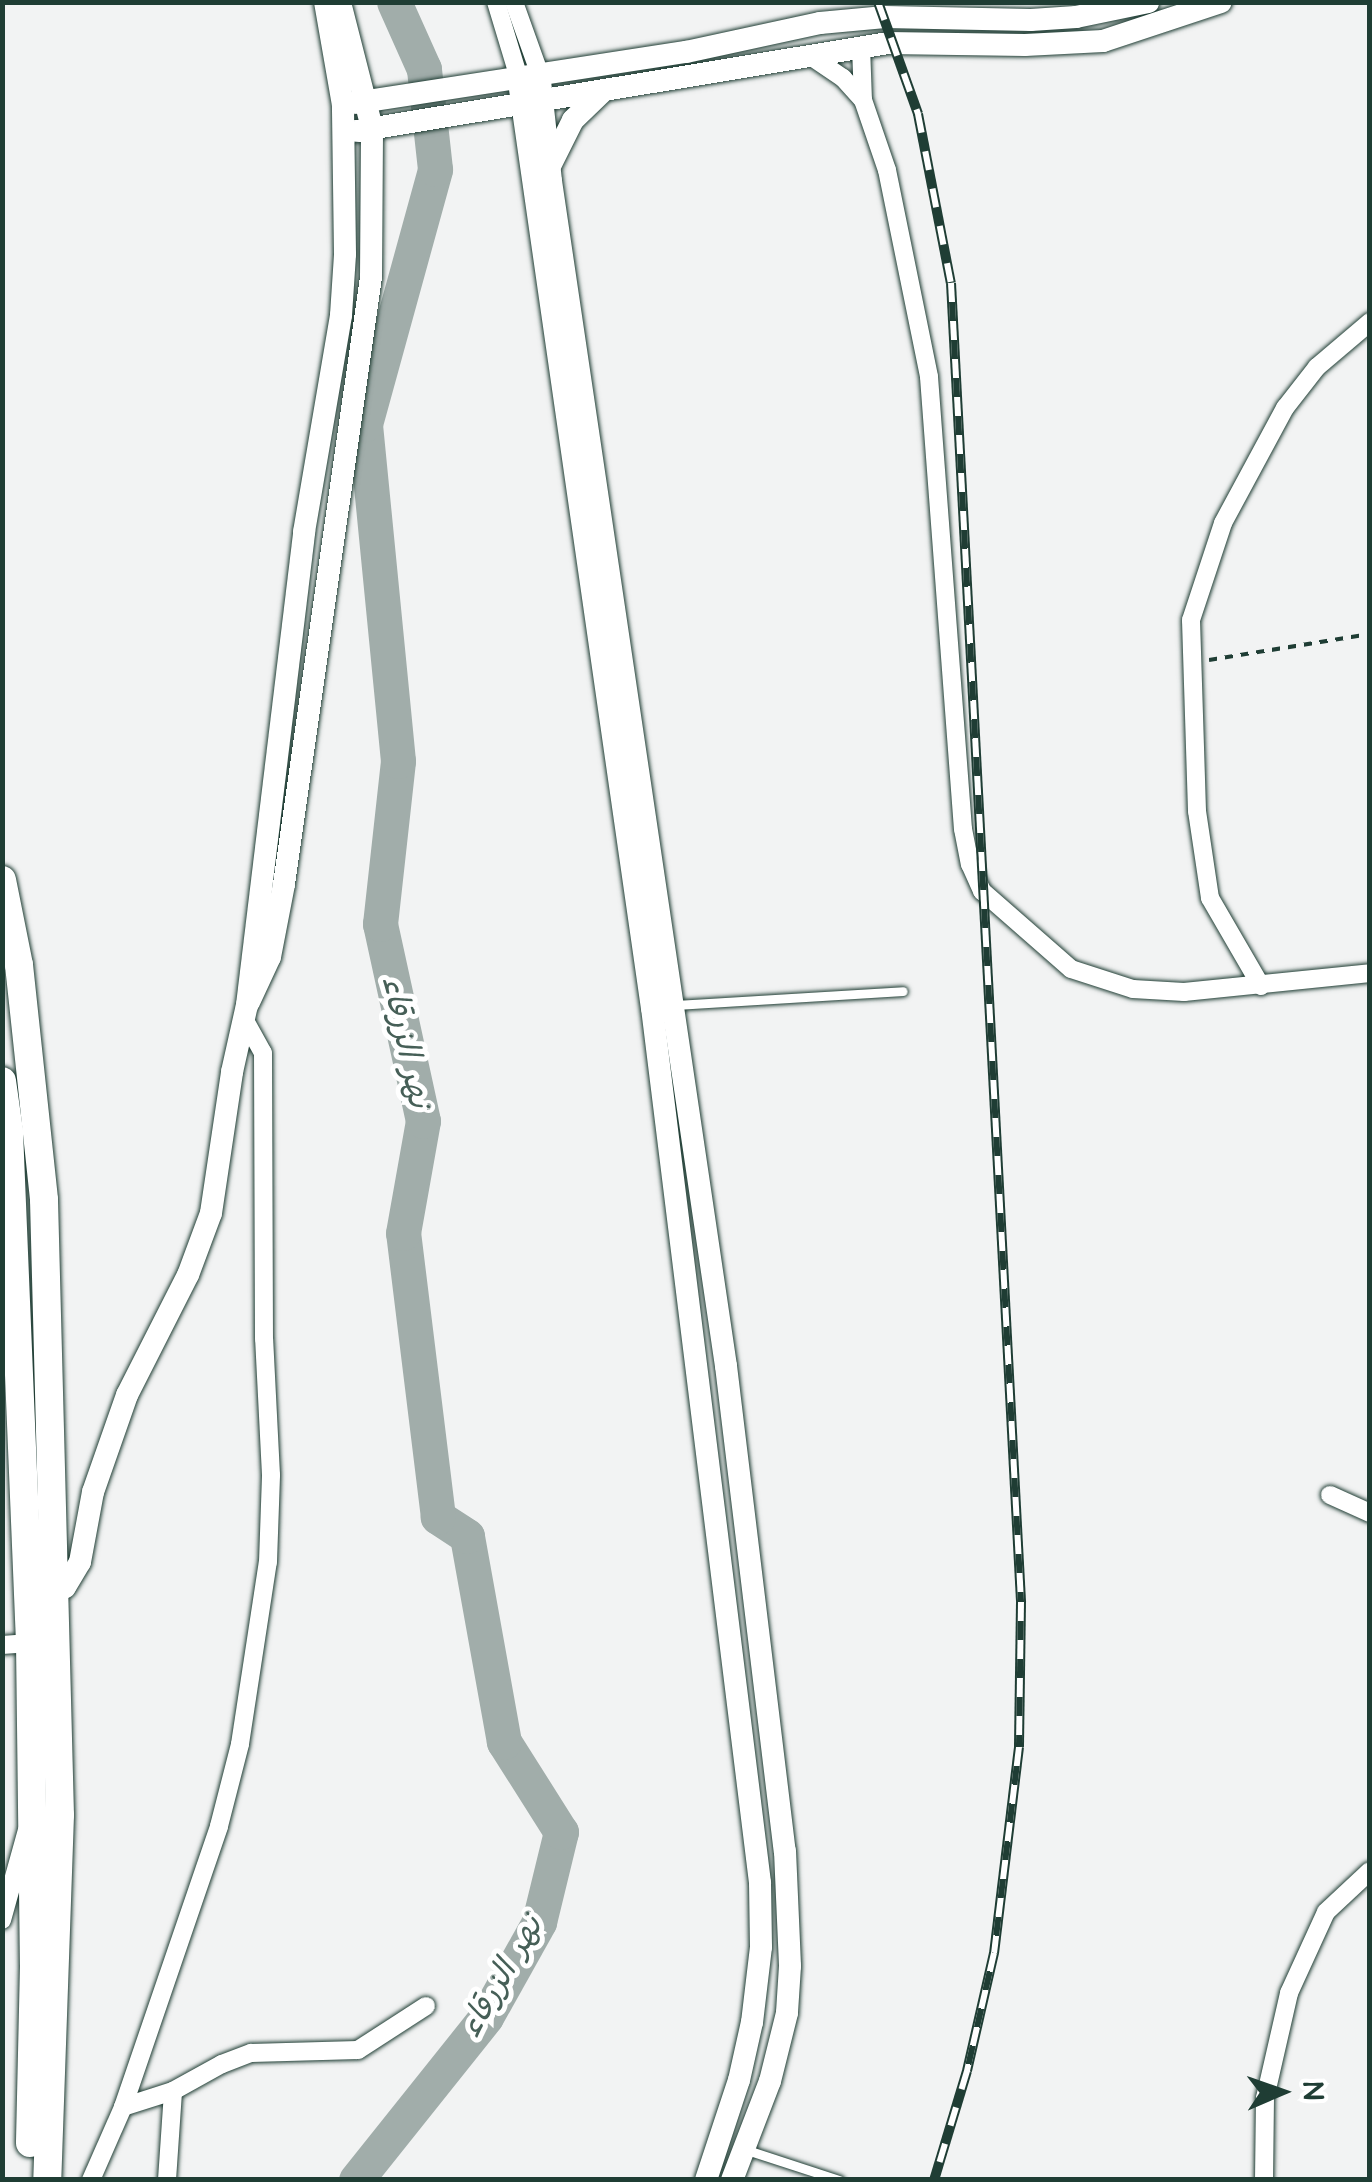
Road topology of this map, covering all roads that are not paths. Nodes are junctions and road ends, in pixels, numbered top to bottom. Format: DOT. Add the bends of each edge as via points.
graph roads {
  1 [pos="326,2"];
  2 [pos="340,2"];
  3 [pos="496,2"];
  4 [pos="514,2"];
  5 [pos="846,2"];
  6 [pos="1148,2"];
  7 [pos="1221,2"];
  8 [pos="826,13"];
  9 [pos="881,18"];
  10 [pos="888,43"];
  11 [pos="861,46"];
  12 [pos="809,54"];
  13 [pos="528,74"];
  14 [pos="602,92"];
  15 [pos="369,100"];
  16 [pos="863,100"];
  17 [pos="533,102"];
  18 [pos="343,105"];
  19 [pos="479,110"];
  20 [pos="372,128"];
  21 [pos="344,134"];
  22 [pos="539,163"];
  23 [pos="1370,322"];
  24 [pos="2,880"];
  25 [pos="1370,973"];
  26 [pos="1261,986"];
  27 [pos="903,991"];
  28 [pos="662,1006"];
  29 [pos="245,1012"];
  30 [pos="2,1081"];
  31 [pos="10,1325"];
  32 [pos="726,1366"];
  33 [pos="700,1371"];
  34 [pos="50,1492"];
  35 [pos="93,1492"];
  36 [pos="1330,1495"];
  37 [pos="1370,1513"];
  38 [pos="13,1521"];
  39 [pos="40,1595"];
  40 [pos="16,1644"];
  41 [pos="46,1815"];
  42 [pos="1370,1870"];
  43 [pos="2,1920"];
  44 [pos="426,2006"];
  45 [pos="173,2091"];
  46 [pos="122,2107"];
  47 [pos="719,2143"];
  48 [pos="744,2149"];
  49 [pos="28,2180"];
  50 [pos="47,2180"];
  51 [pos="92,2180"];
  52 [pos="167,2180"];
  53 [pos="706,2180"];
  54 [pos="732,2180"];
  55 [pos="839,2180"];
  56 [pos="1264,2180"];
  1 -- 18 [label="street"];
  2 -- 15 [label="street"];
  3 -- 13 [label="street"];
  4 -- 13 [label="street"];
  5 -- 9 [label="street"];
  6 -- 9 [label="street" via="1031,20"];
  7 -- 10 [label="street" via="1104,40"];
  8 -- 9 [label="street"];
  8 -- 13 [label="street" via="686,52"];
  9 -- 10 [label="street"];
  10 -- 11 [label="street"];
  11 -- 12 [label="street"];
  11 -- 16 [label="street"];
  12 -- 14 [label="street"];
  12 -- 16 [label="street"];
  13 -- 15 [label="street"];
  13 -- 17 [label="street"];
  14 -- 17 [label="street"];
  14 -- 22 [label="street"];
  15 -- 18 [label="street"];
  15 -- 20 [label="street"];
  16 -- 26 [label="street" via="892,189 929,376 964,828 982,891 1047,952 1101,981 1184,992"];
  17 -- 19 [label="street"];
  17 -- 22 [label="street"];
  18 -- 21 [label="street"];
  19 -- 20 [label="street"];
  19 -- 22 [label="street" via="512,132"];
  20 -- 21 [label="street"];
  20 -- 29 [label="street" via="365,328 284,884 270,957"];
  21 -- 29 [label="street" via="340,314 304,532"];
  22 -- 28 [label="street"];
  23 -- 26 [label="street" via="1317,367 1285,408 1224,522 1191,620 1197,811 1210,898"];
  24 -- 34 [label="main road" via="38,1122"];
  25 -- 26 [label="street"];
  27 -- 28 [label="lane"];
  28 -- 32 [label="street"];
  28 -- 33 [label="street"];
  29 -- 35 [label="street" via="202,1245 147,1348"];
  29 -- 46 [label="street" via="263,1052 268,1562 240,1744 219,1826"];
  30 -- 31 [label="main road"];
  31 -- 38 [label="main road"];
  32 -- 33 [label="street"];
  32 -- 48 [label="street" via="785,1851 790,1966 782,2047"];
  33 -- 47 [label="street" via="760,1883 752,2022"];
  34 -- 35 [label="street" via="76,1504"];
  34 -- 39 [label="main road"];
  35 -- 39 [label="street" via="80,1562 65,1587"];
  36 -- 37 [label="street"];
  38 -- 39 [label="main road"];
  39 -- 40 [label="main road"];
  39 -- 41 [label="main road"];
  40 -- 41 [label="main road"];
  41 -- 43 [label="street" via="17,1857"];
  41 -- 49 [label="main road"];
  41 -- 50 [label="main road"];
  42 -- 56 [label="street" via="1326,1912 1290,1993 1265,2098"];
  44 -- 45 [label="street" via="358,2050 251,2053"];
  45 -- 46 [label="street"];
  45 -- 52 [label="street"];
  46 -- 51 [label="street"];
  47 -- 48 [label="street"];
  47 -- 53 [label="street"];
  48 -- 54 [label="street"];
  48 -- 55 [label="lane"];
}
